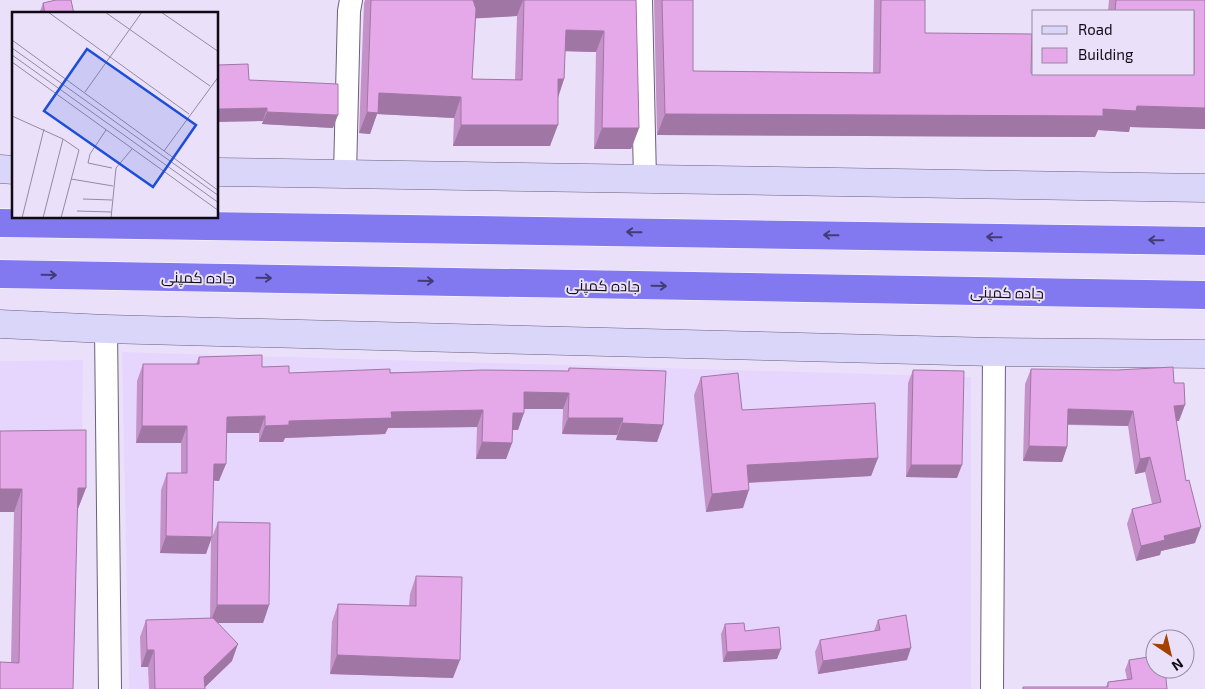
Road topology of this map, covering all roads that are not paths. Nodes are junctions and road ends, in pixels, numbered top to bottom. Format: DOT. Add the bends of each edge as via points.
graph roads {
  1 [pos="351,0"];
  2 [pos="641,0"];
  3 [pos="219,172"];
  4 [pos="345,174"];
  5 [pos="645,179"];
  6 [pos="1205,188"];
  7 [pos="0,223"];
  8 [pos="1205,240"];
  9 [pos="0,274"];
  10 [pos="1205,295"];
  11 [pos="0,324"];
  12 [pos="106,329"];
  13 [pos="994,352"];
  14 [pos="1205,354"];
  15 [pos="110,689"];
  16 [pos="992,689"];
  1 -- 4 [label="street"];
  2 -- 5 [label="street"];
  3 -- 4 [label="street"];
  4 -- 5 [label="street"];
  5 -- 6 [label="street"];
  8 -- 7 [label="highway, one-way"];
  9 -- 10 [label="highway, جاده کمپنی, one-way"];
  11 -- 12 [label="street"];
  12 -- 13 [label="street"];
  12 -- 15 [label="street"];
  13 -- 14 [label="street"];
  13 -- 16 [label="street"];
}
